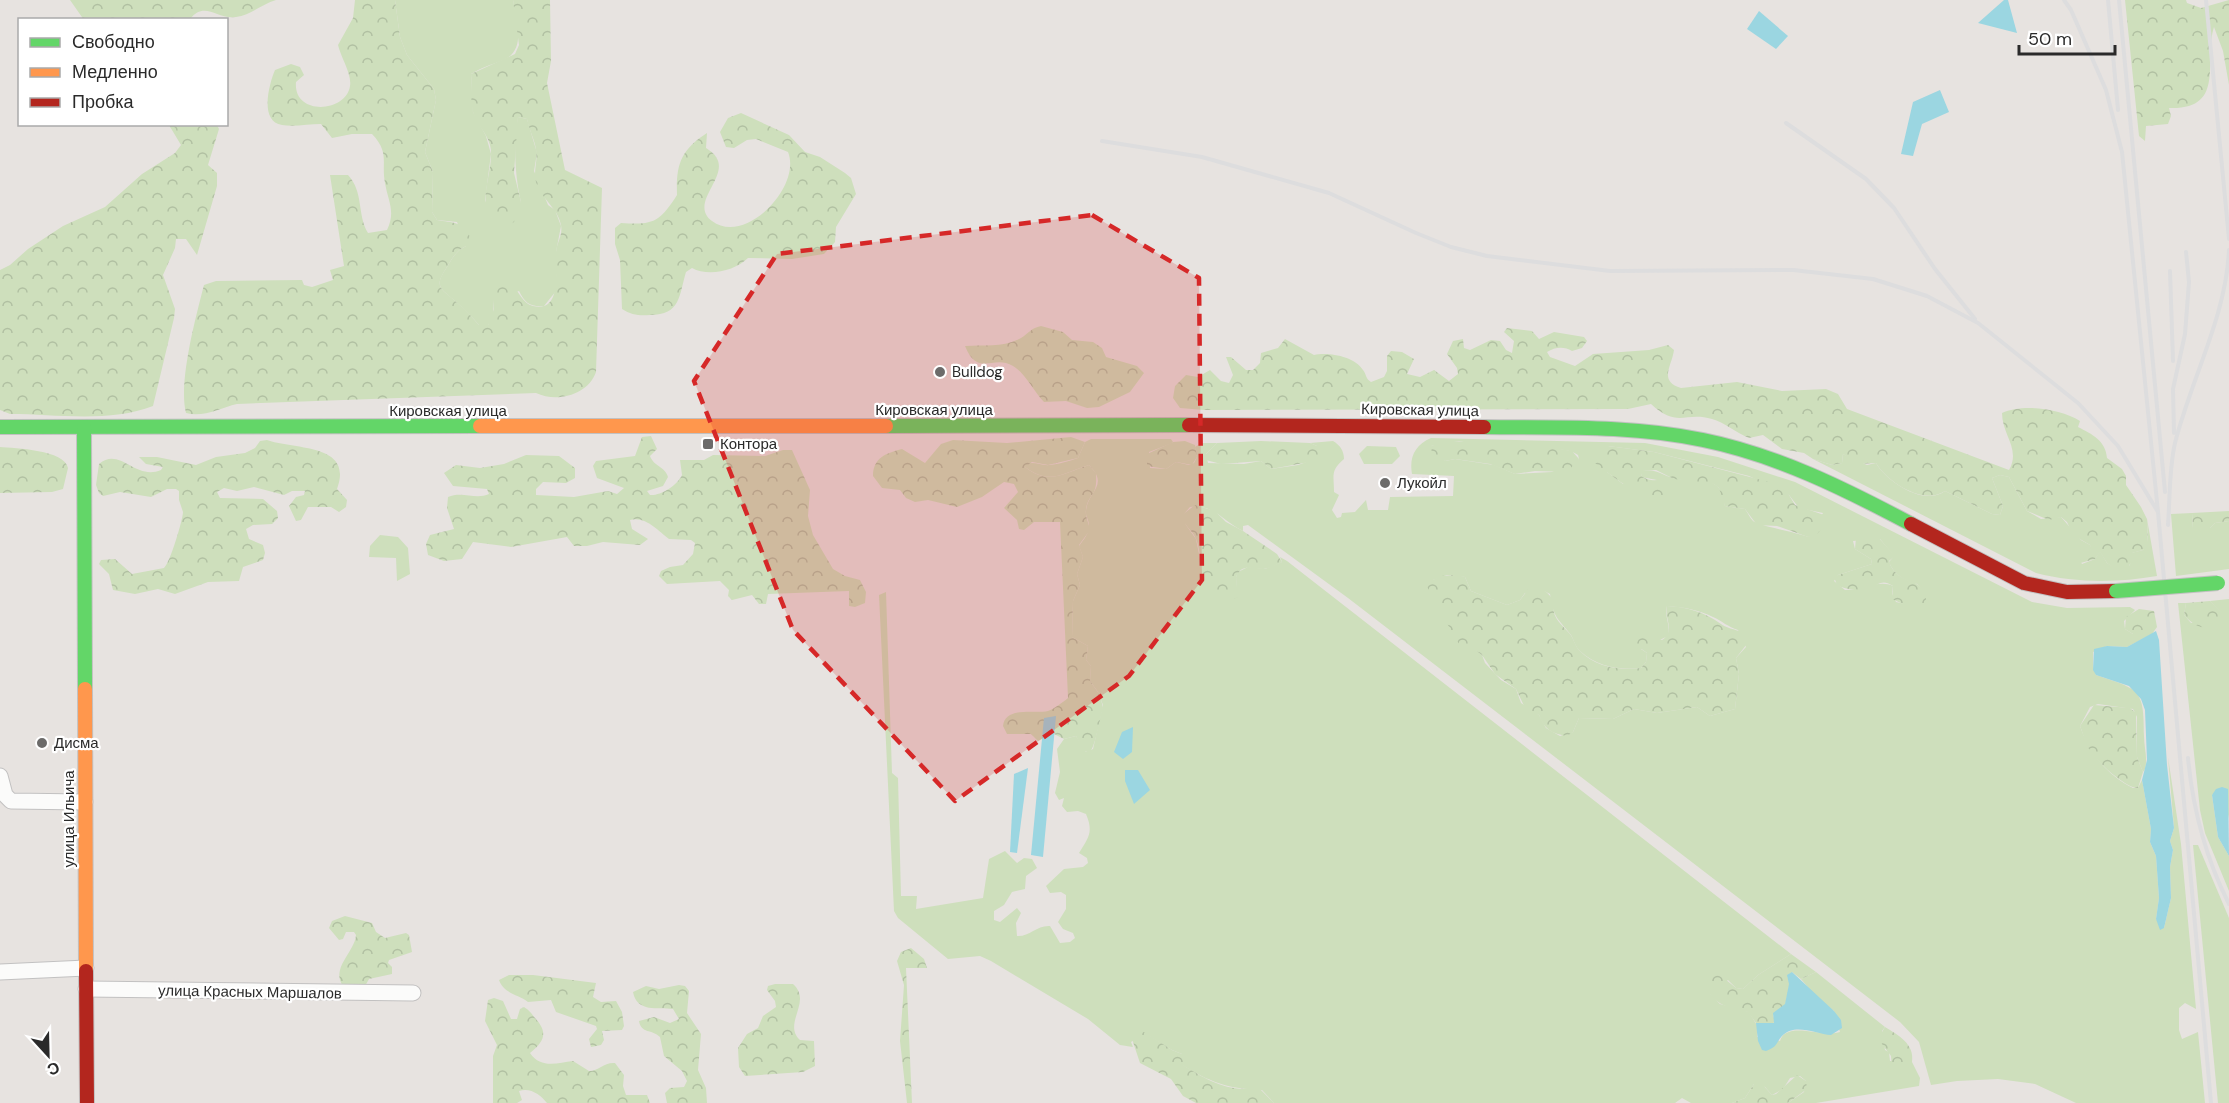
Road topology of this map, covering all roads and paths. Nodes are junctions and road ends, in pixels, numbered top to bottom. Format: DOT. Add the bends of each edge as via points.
graph roads {
  1 [pos="0,427"];
  2 [pos="84,427"];
  3 [pos="2224,582"];
  4 [pos="0,776"];
  5 [pos="86,802"];
  6 [pos="86,968"];
  7 [pos="0,972"];
  8 [pos="86,989"];
  9 [pos="413,993"];
  10 [pos="87,1103"];
  1 -- 2 [label="main road, Кировская улица"];
  2 -- 3 [label="main road, Кировская улица, bridge" via="1588,428 1676,435 1784,463 1857,495 2024,583 2067,592"];
  2 -- 5 [label="main road, улица Ильича"];
  4 -- 5 [label="street" via="5,795 11,801"];
  5 -- 6 [label="main road, улица Ильича"];
  6 -- 7 [label="street"];
  6 -- 8 [label="main road, улица Ильича"];
  8 -- 9 [label="street, улица Красных Маршалов"];
  8 -- 10 [label="main road, улица Ильича"];
}
